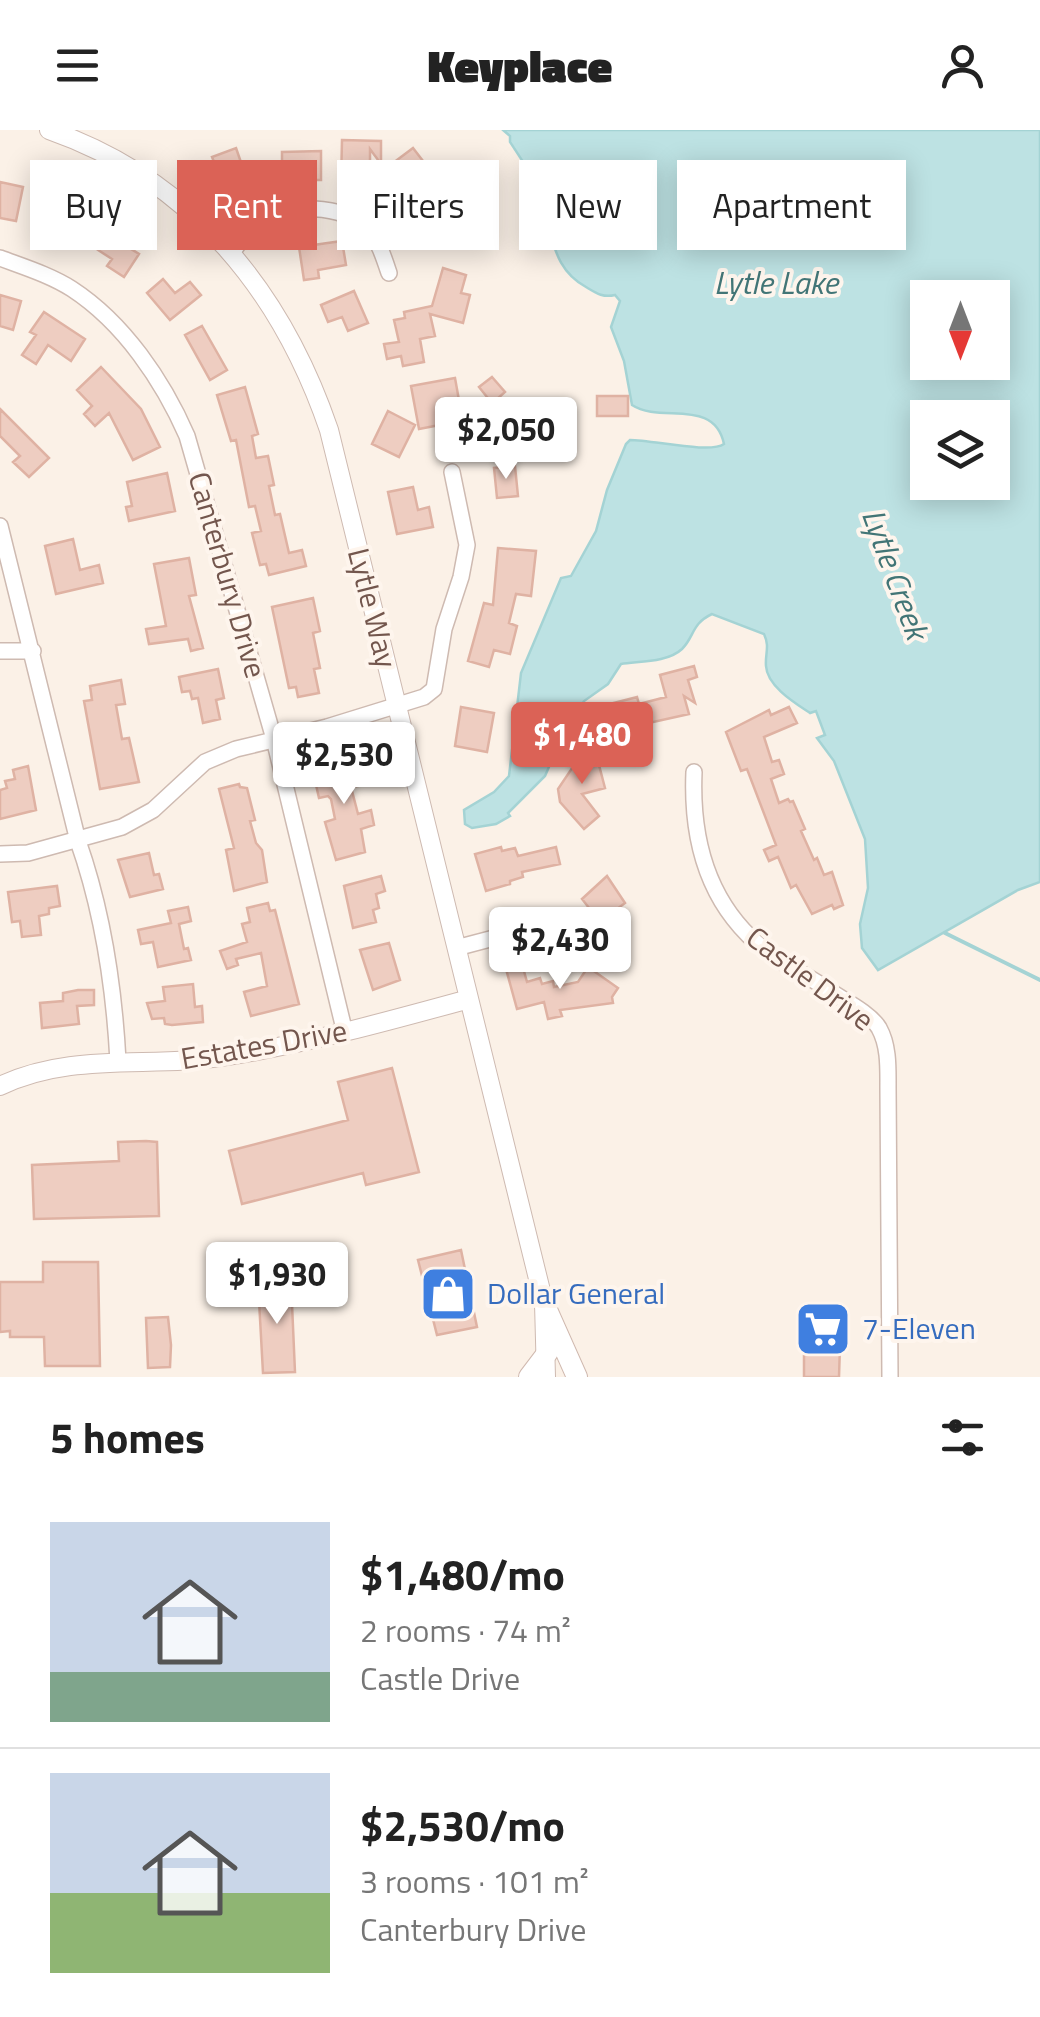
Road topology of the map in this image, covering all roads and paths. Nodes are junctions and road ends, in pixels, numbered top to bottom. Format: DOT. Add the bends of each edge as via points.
graph roads {
  1 [pos="49,130"];
  2 [pos="232,253"];
  3 [pos="0,258"];
  4 [pos="389,273"];
  5 [pos="452,472"];
  6 [pos="0,526"];
  7 [pos="0,651"];
  8 [pos="33,651"];
  9 [pos="396,706"];
  10 [pos="274,739"];
  11 [pos="694,772"];
  12 [pos="78,841"];
  13 [pos="0,854"];
  14 [pos="553,934"];
  15 [pos="456,948"];
  16 [pos="469,1000"];
  17 [pos="344,1033"];
  18 [pos="118,1061"];
  19 [pos="0,1086"];
  20 [pos="544,1303"];
  21 [pos="548,1352"];
  22 [pos="530,1377"];
  23 [pos="546,1377"];
  24 [pos="577,1377"];
  25 [pos="890,1377"];
  1 -- 2 [label="street, Lytle Way" via="145,177"];
  2 -- 4 [label="street" via="253,224 270,216 336,211 369,230"];
  2 -- 9 [label="street, Lytle Way" via="276,311 315,388"];
  3 -- 10 [label="street, Canterbury Drive" via="74,290 130,343 170,397 192,451"];
  5 -- 9 [label="street" via="466,545 434,690"];
  6 -- 8 [label="street"];
  7 -- 8 [label="street"];
  8 -- 12 [label="street"];
  9 -- 10 [label="street"];
  9 -- 15 [label="street, Lytle Way"];
  10 -- 12 [label="street" via="205,762 152,810"];
  10 -- 17 [label="street, Canterbury Drive"];
  11 -- 25 [label="street, Castle Drive" via="692,807 716,895 766,951 877,1024 885,1042"];
  12 -- 13 [label="street"];
  12 -- 18 [label="street" via="107,955"];
  14 -- 15 [label="street" via="524,930"];
  15 -- 16 [label="street, Lytle Way"];
  16 -- 17 [label="street, Estates Drive"];
  16 -- 20 [label="street, Lytle Way"];
  17 -- 18 [label="street, Estates Drive" via="216,1058"];
  18 -- 19 [label="street, Estates Drive" via="52,1068"];
  20 -- 21 [label="street, Lytle Way"];
  20 -- 24 [label="main road"];
  21 -- 22 [label="main road"];
  21 -- 23 [label="street, Lytle Way"];
}
